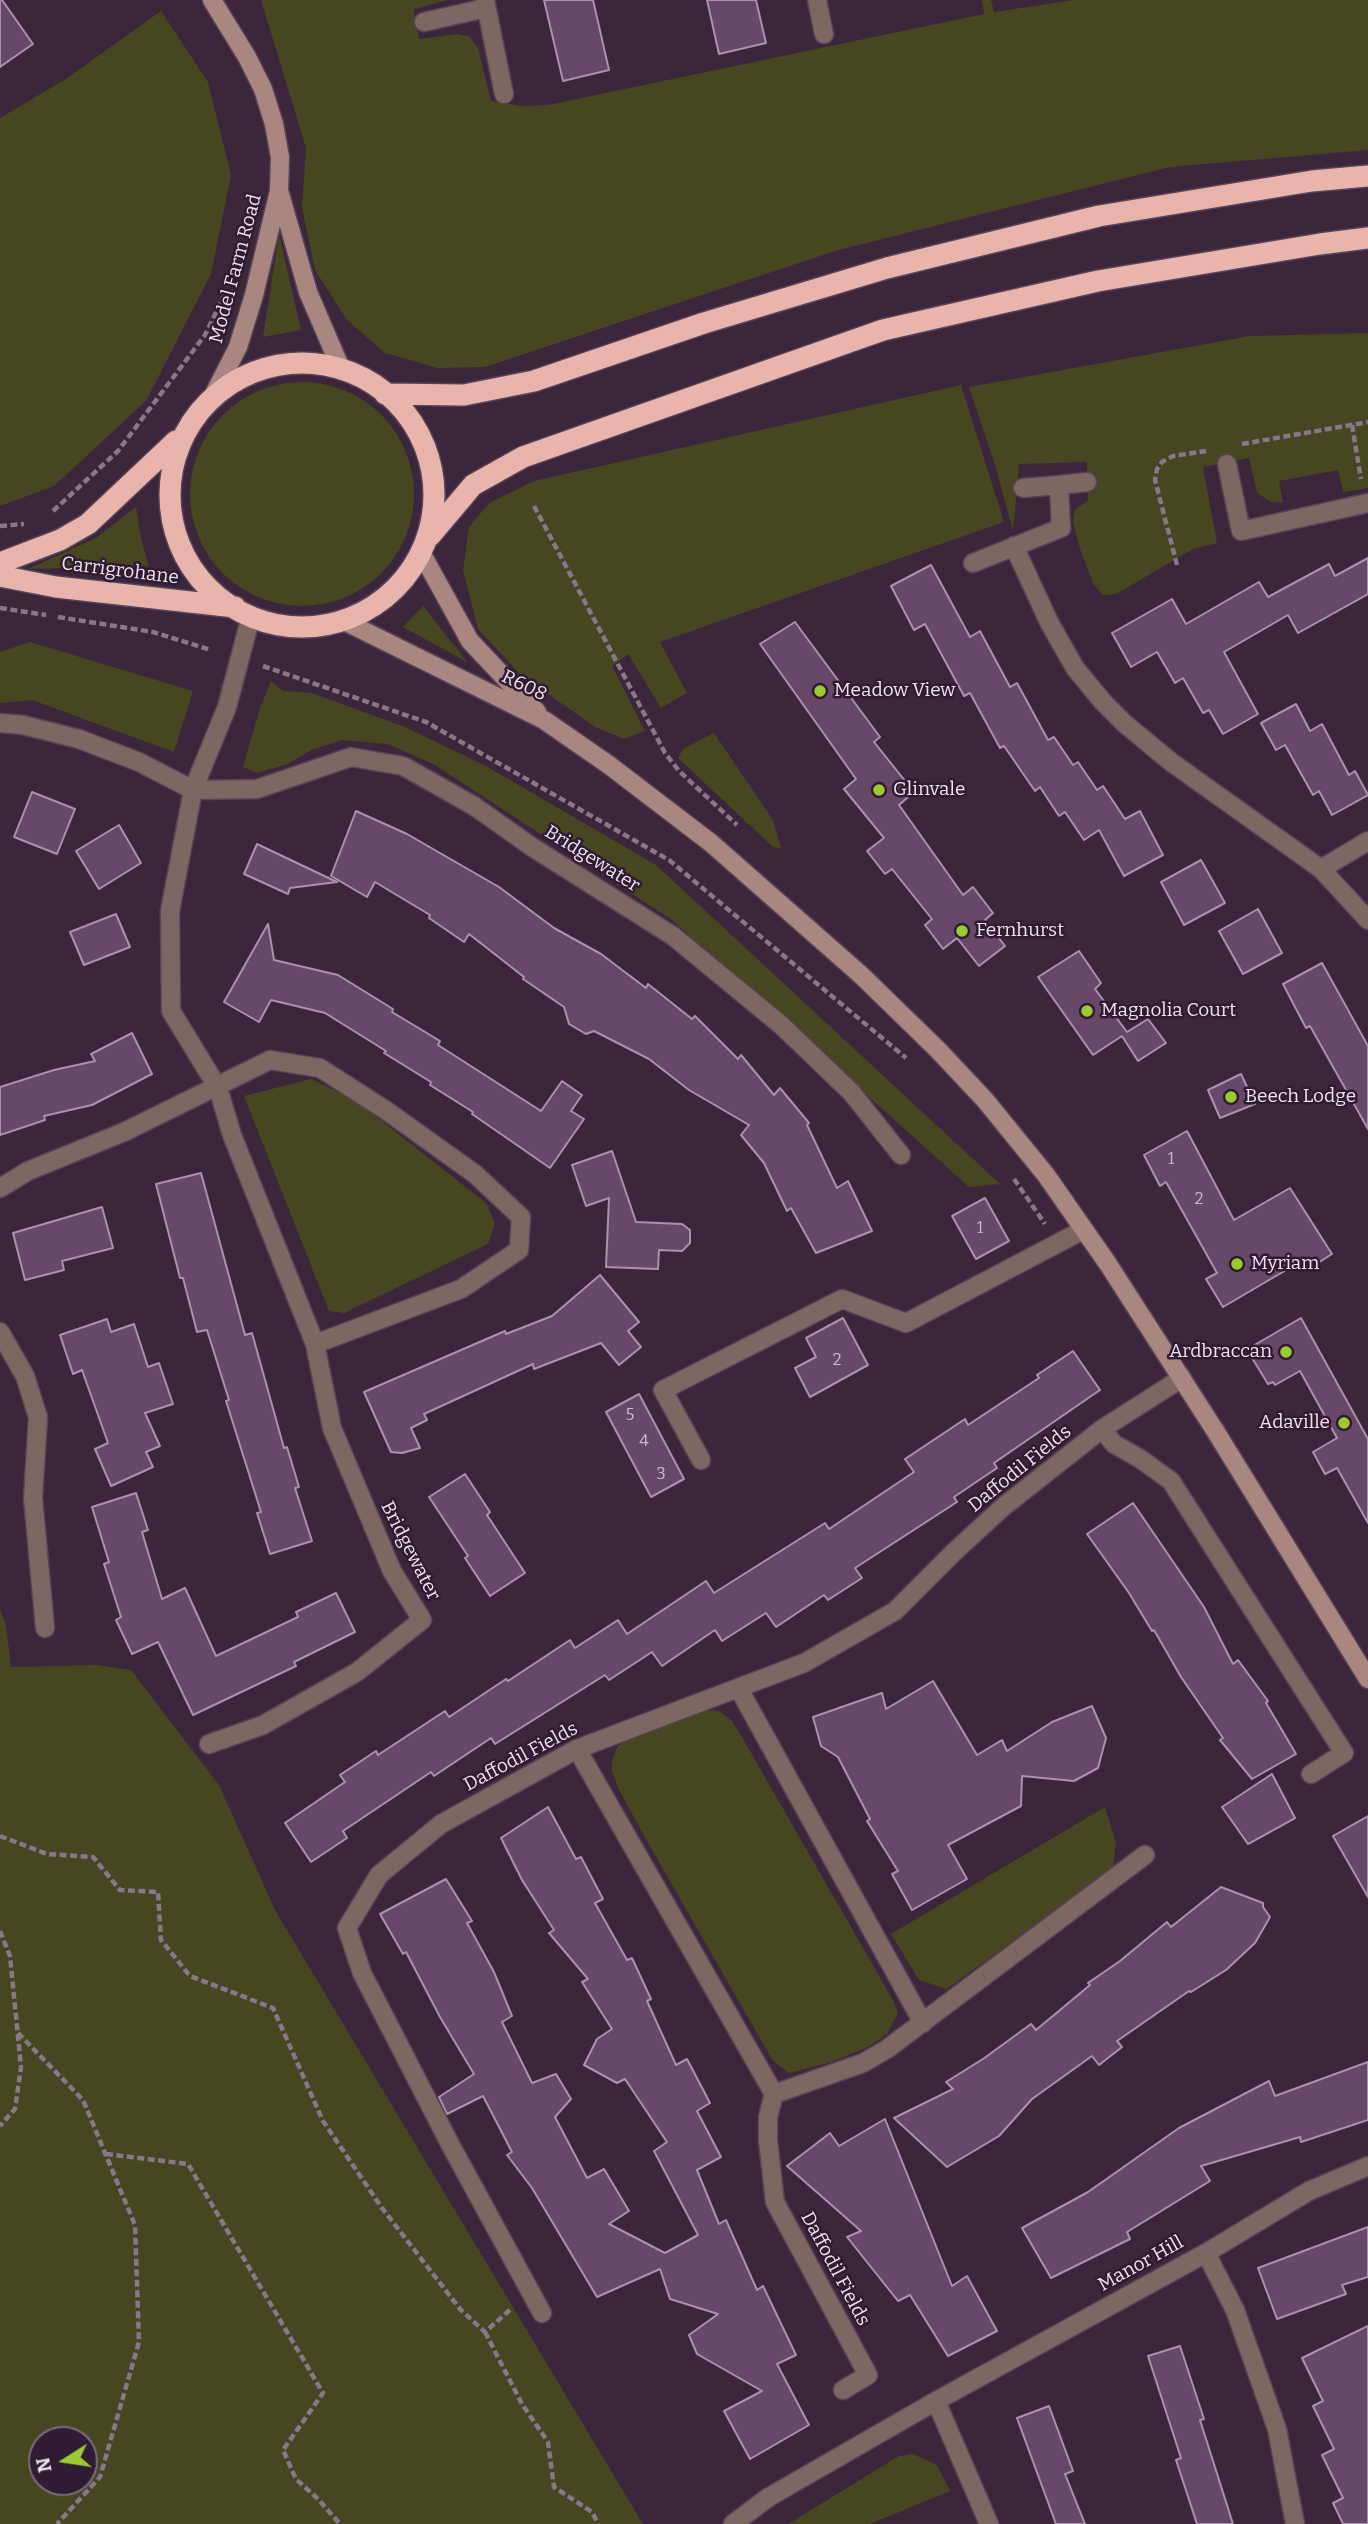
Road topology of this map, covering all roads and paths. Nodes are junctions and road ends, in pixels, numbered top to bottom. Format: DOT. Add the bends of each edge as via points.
graph roads {
  1 [pos="212,0"];
  2 [pos="817,0"];
  3 [pos="485,4"];
  4 [pos="424,22"];
  5 [pos="824,34"];
  6 [pos="504,94"];
  7 [pos="1368,176"];
  8 [pos="279,191"];
  9 [pos="1368,238"];
  10 [pos="228,289"];
  11 [pos="342,370"];
  12 [pos="384,394"];
  13 [pos="213,396"];
  14 [pos="1352,425"];
  15 [pos="176,441"];
  16 [pos="1227,464"];
  17 [pos="1087,482"];
  18 [pos="1059,485"];
  19 [pos="1023,488"];
  20 [pos="1365,496"];
  21 [pos="534,506"];
  22 [pos="51,513"];
  23 [pos="27,523"];
  24 [pos="0,526"];
  25 [pos="427,546"];
  26 [pos="1014,546"];
  27 [pos="973,563"];
  28 [pos="0,564"];
  29 [pos="0,576"];
  30 [pos="0,608"];
  31 [pos="243,611"];
  32 [pos="342,621"];
  33 [pos="211,650"];
  34 [pos="263,666"];
  35 [pos="544,720"];
  36 [pos="0,723"];
  37 [pos="193,790"];
  38 [pos="737,825"];
  39 [pos="1368,841"];
  40 [pos="1321,869"];
  41 [pos="1368,920"];
  42 [pos="912,1062"];
  43 [pos="218,1088"];
  44 [pos="901,1155"];
  45 [pos="0,1188"];
  46 [pos="1083,1230"];
  47 [pos="0,1332"];
  48 [pos="315,1344"];
  49 [pos="1182,1378"];
  50 [pos="1102,1429"];
  51 [pos="701,1460"];
  52 [pos="45,1628"];
  53 [pos="1368,1679"];
  54 [pos="738,1689"];
  55 [pos="209,1744"];
  56 [pos="577,1749"];
  57 [pos="1311,1774"];
  58 [pos="0,1836"];
  59 [pos="1145,1855"];
  60 [pos="0,1931"];
  61 [pos="923,2023"];
  62 [pos="18,2033"];
  63 [pos="774,2094"];
  64 [pos="0,2126"];
  65 [pos="106,2154"];
  66 [pos="1368,2166"];
  67 [pos="1206,2253"];
  68 [pos="530,2292"];
  69 [pos="541,2313"];
  70 [pos="485,2332"];
  71 [pos="843,2390"];
  72 [pos="936,2401"];
  73 [pos="57,2524"];
  74 [pos="340,2524"];
  75 [pos="598,2524"];
  76 [pos="733,2524"];
  77 [pos="989,2524"];
  78 [pos="1295,2524"];
  1 -- 8 [label="main road, Model Farm Road" via="263,89 274,124"];
  2 -- 5 [label="street"];
  3 -- 4 [label="street"];
  3 -- 6 [label="street"];
  7 -- 12 [label="highway" via="1099,216 887,268 534,381 464,395"];
  8 -- 11 [label="main road, Model Farm Road" via="308,292"];
  8 -- 13 [label="main road, Model Farm Road" via="238,347"];
  9 -- 25 [label="highway" via="1098,281 883,330 523,457 473,485"];
  10 -- 22 [label="path" via="205,335 118,451"];
  11 -- 12 [label="highway, Carrigrohane"];
  11 -- 13 [label="highway, Carrigrohane" via="308,364 274,366 242,377"];
  12 -- 25 [label="highway, Carrigrohane" via="407,416 433,473 435,505"];
  13 -- 15 [label="highway, Carrigrohane"];
  14 -- 20 [label="path"];
  15 -- 28 [label="highway, Carrigrohane" via="88,524"];
  15 -- 31 [label="highway" via="169,479 171,517 184,553 206,584"];
  16 -- 20 [label="street" via="1241,531"];
  17 -- 18 [label="street"];
  18 -- 19 [label="street"];
  18 -- 26 [label="street" via="1061,528"];
  21 -- 38 [label="path" via="665,753"];
  23 -- 24 [label="path"];
  25 -- 32 [label="highway" via="394,591 370,609"];
  25 -- 35 [label="main road, R608 / R608" via="470,641"];
  26 -- 27 [label="street"];
  26 -- 40 [label="street" via="1060,644 1102,702 1171,762"];
  29 -- 31 [label="highway, Carrigrohane"];
  30 -- 33 [label="path" via="153,632"];
  31 -- 32 [label="highway" via="282,624 313,626"];
  31 -- 37 [label="street, Bridgewater" via="227,706"];
  32 -- 35 [label="main road, R608 / R608"];
  34 -- 42 [label="path" via="426,722 669,860"];
  35 -- 46 [label="main road, R608" via="711,843 861,975 985,1100 1046,1175"];
  36 -- 37 [label="street, Bridgewater" via="79,739 139,762"];
  37 -- 43 [label="street, Bridgewater" via="170,911 171,1011"];
  37 -- 44 [label="street, Bridgewater" via="257,789 351,757 403,766 474,806 673,936 781,1025 841,1082"];
  39 -- 40 [label="street"];
  40 -- 41 [label="street"];
  43 -- 45 [label="street"];
  43 -- 48 [label="street, Bridgewater" via="232,1135"];
  43 -- 48 [label="street" via="270,1060 320,1068 475,1174 521,1217 519,1250 461,1289"];
  46 -- 49 [label="main road, R608"];
  46 -- 51 [label="street" via="906,1323 842,1299 663,1390"];
  47 -- 52 [label="street" via="26,1376 38,1418 33,1498"];
  48 -- 55 [label="street, Bridgewater" via="332,1428 392,1571 422,1620 357,1672 263,1725"];
  49 -- 50 [label="street, Daffodil Fields"];
  49 -- 53 [label="main road, R608"];
  50 -- 54 [label="street, Daffodil Fields" via="1003,1507 895,1611 804,1663"];
  50 -- 57 [label="street, Daffodil Fields" via="1114,1444 1171,1481 1344,1753"];
  54 -- 56 [label="street, Daffodil Fields"];
  54 -- 61 [label="street"];
  56 -- 63 [label="street"];
  56 -- 68 [label="street, Daffodil Fields" via="441,1824 379,1875 347,1928 362,1973"];
  58 -- 70 [label="path" via="47,1854 93,1857 120,1890 158,1892 161,1940 190,1976 273,2008 323,2121 382,2208 452,2299"];
  59 -- 61 [label="street"];
  60 -- 62 [label="path" via="10,1956"];
  61 -- 63 [label="street" via="863,2063"];
  62 -- 64 [label="path" via="21,2067 15,2109"];
  62 -- 65 [label="path" via="83,2100"];
  63 -- 71 [label="street, Daffodil Fields" via="768,2141 775,2202 868,2375"];
  65 -- 73 [label="path" via="135,2225 139,2342 100,2477"];
  65 -- 74 [label="path" via="188,2164 323,2393 283,2450 296,2479"];
  66 -- 67 [label="street, Manor Hill" via="1309,2191"];
  67 -- 72 [label="street, Manor Hill"];
  67 -- 78 [label="street" via="1235,2310 1277,2429"];
  68 -- 69 [label="street, Daffodil Fields"];
  68 -- 70 [label="path"];
  70 -- 75 [label="path" via="548,2442 554,2487 592,2512"];
  72 -- 76 [label="street, Manor Hill" via="769,2497"];
  72 -- 77 [label="street"];
}
